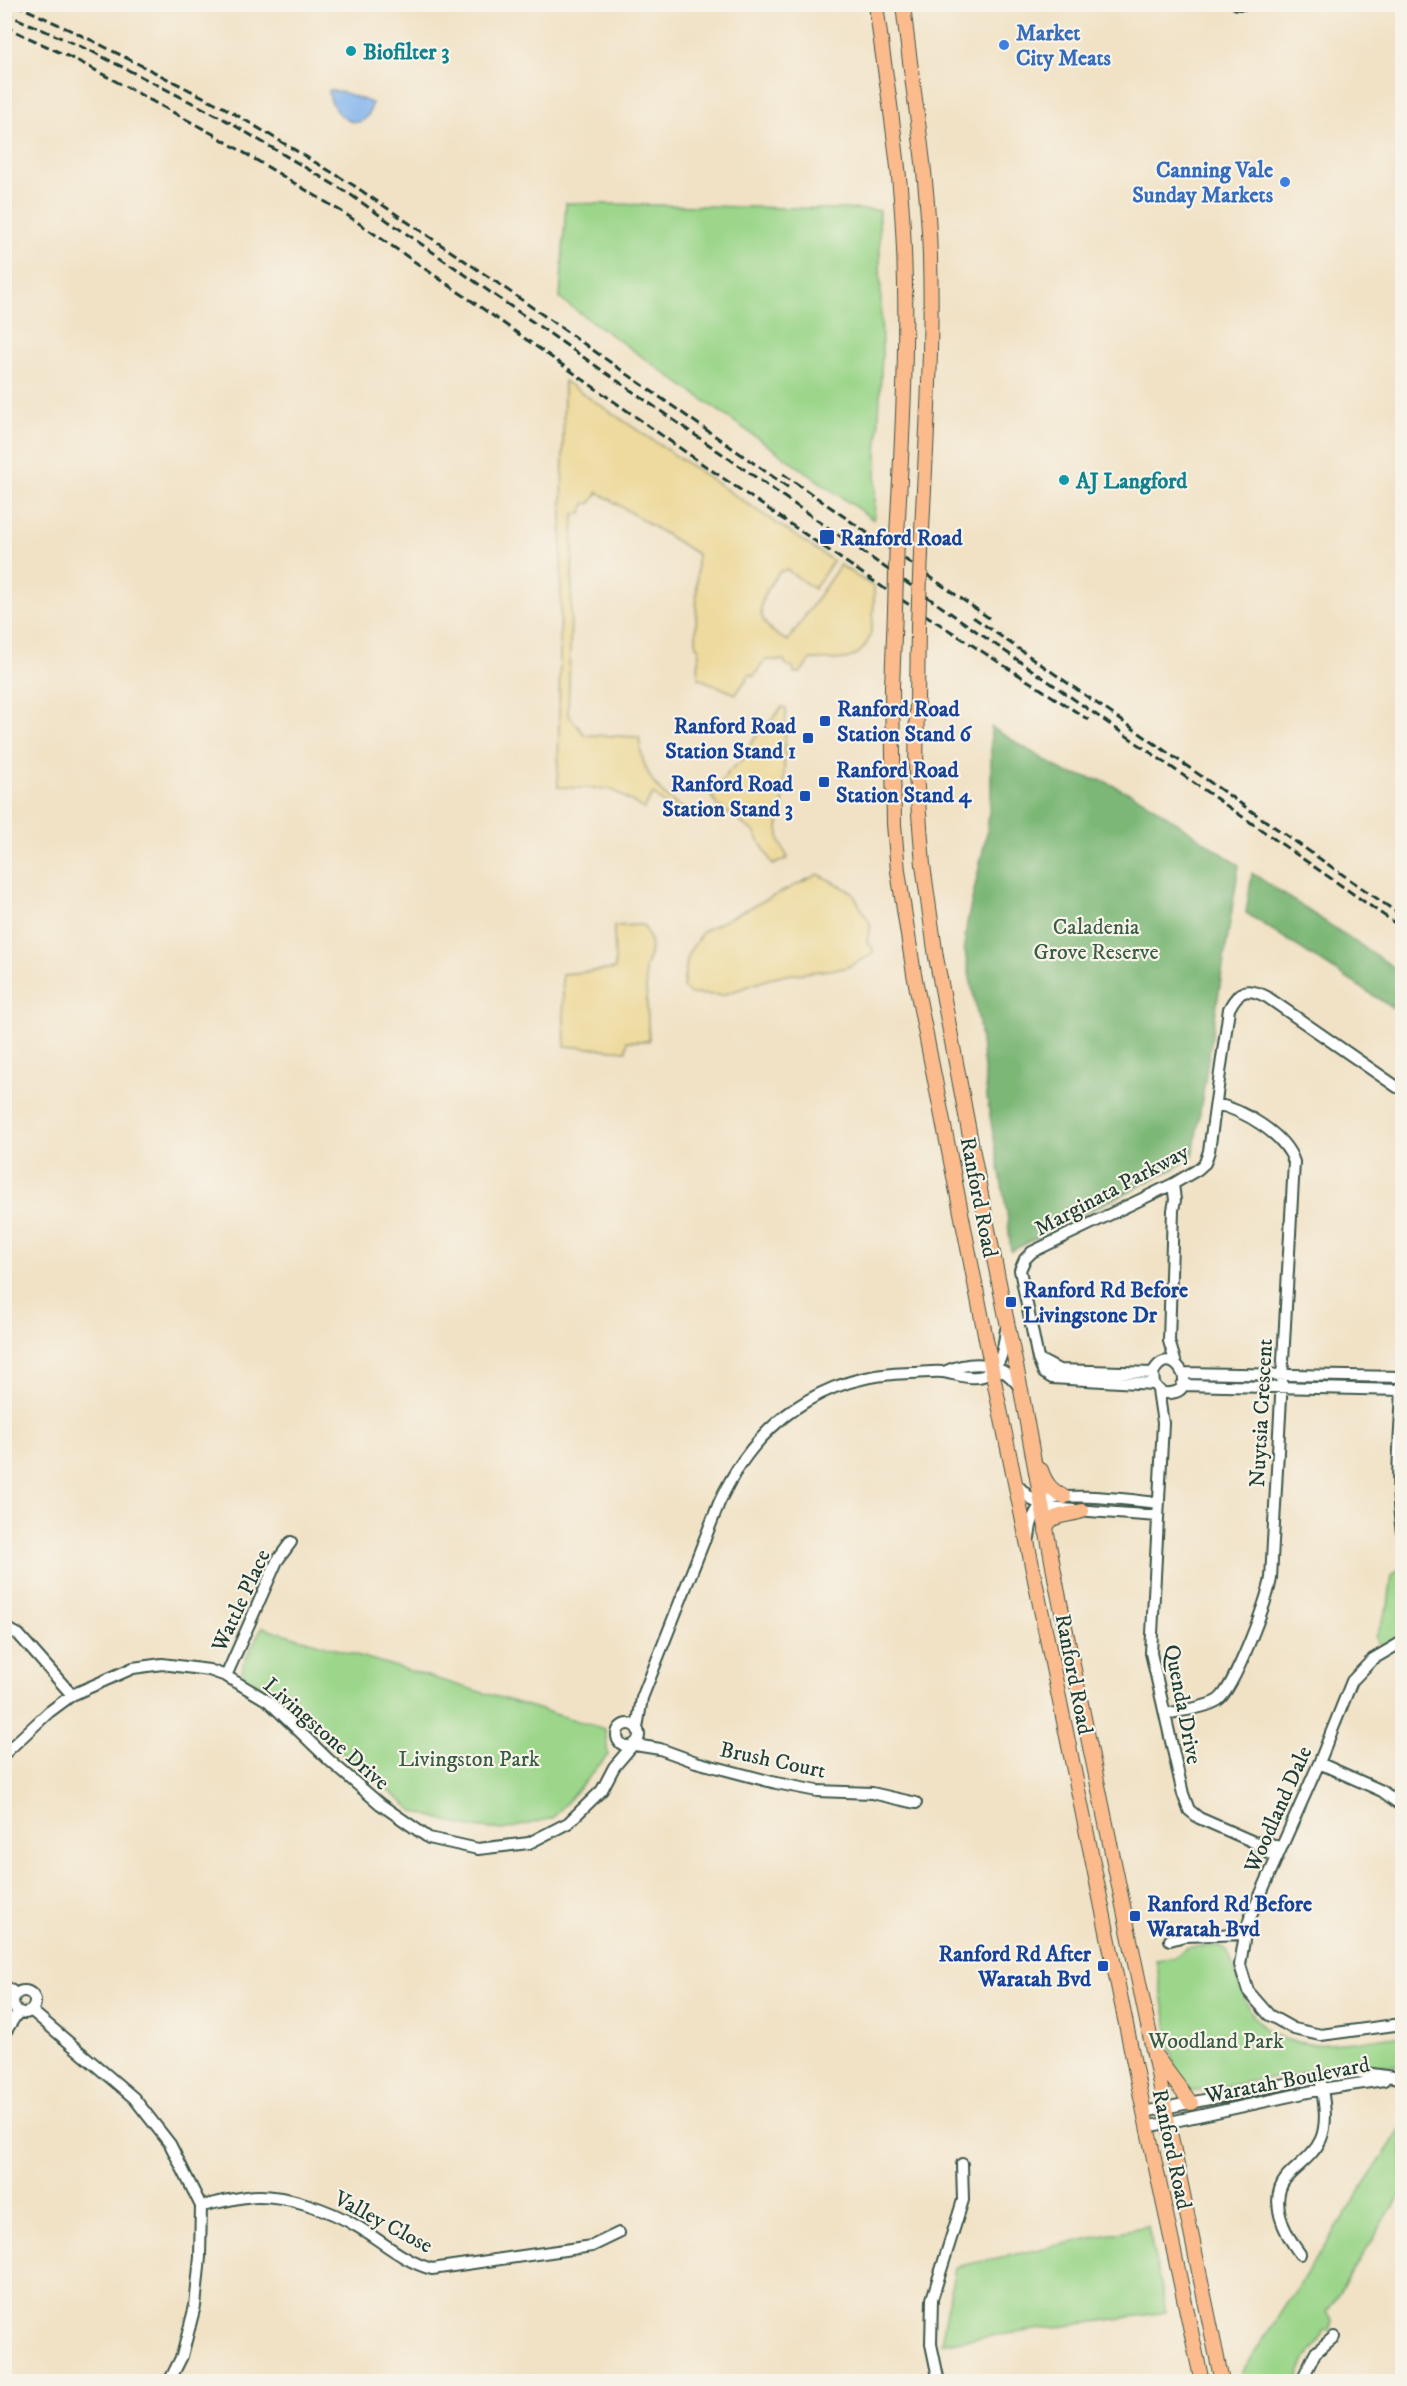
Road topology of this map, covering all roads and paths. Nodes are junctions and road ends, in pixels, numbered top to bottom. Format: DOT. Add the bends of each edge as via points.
graph roads {
  1 [pos="876,4"];
  2 [pos="903,4"];
  3 [pos="1237,4"];
  4 [pos="1249,4"];
  5 [pos="1402,1088"];
  6 [pos="1216,1104"];
  7 [pos="1173,1184"];
  8 [pos="1158,1191"];
  9 [pos="1173,1210"];
  10 [pos="1007,1321"];
  11 [pos="1169,1341"];
  12 [pos="1161,1363"];
  13 [pos="1176,1364"];
  14 [pos="989,1367"];
  15 [pos="944,1372"];
  16 [pos="1184,1373"];
  17 [pos="1282,1375"];
  18 [pos="1402,1377"];
  19 [pos="1155,1382"];
  20 [pos="1182,1385"];
  21 [pos="1281,1388"];
  22 [pos="1021,1390"];
  23 [pos="1402,1390"];
  24 [pos="1173,1393"];
  25 [pos="1163,1423"];
  26 [pos="1030,1434"];
  27 [pos="1016,1484"];
  28 [pos="1064,1497"];
  29 [pos="1159,1503"];
  30 [pos="1041,1505"];
  31 [pos="1082,1511"];
  32 [pos="1158,1516"];
  33 [pos="1046,1531"];
  34 [pos="1402,1532"];
  35 [pos="291,1542"];
  36 [pos="1028,1547"];
  37 [pos="4,1627"];
  38 [pos="1402,1642"];
  39 [pos="226,1676"];
  40 [pos="72,1695"];
  41 [pos="642,1698"];
  42 [pos="1165,1714"];
  43 [pos="623,1725"];
  44 [pos="638,1731"];
  45 [pos="617,1739"];
  46 [pos="634,1745"];
  47 [pos="660,1749"];
  48 [pos="4,1754"];
  49 [pos="1319,1763"];
  50 [pos="614,1767"];
  51 [pos="916,1803"];
  52 [pos="1402,1806"];
  53 [pos="1279,1852"];
  54 [pos="1245,1934"];
  55 [pos="1170,1940"];
  56 [pos="4,1985"];
  57 [pos="16,1994"];
  58 [pos="32,2011"];
  59 [pos="18,2012"];
  60 [pos="1402,2024"];
  61 [pos="4,2034"];
  62 [pos="1152,2051"];
  63 [pos="1320,2077"];
  64 [pos="1401,2078"];
  65 [pos="1322,2090"];
  66 [pos="1191,2103"];
  67 [pos="1164,2108"];
  68 [pos="1144,2112"];
  69 [pos="1167,2122"];
  70 [pos="1147,2127"];
  71 [pos="962,2164"];
  72 [pos="201,2206"];
  73 [pos="619,2234"];
  74 [pos="1300,2254"];
  75 [pos="1334,2337"];
  76 [pos="169,2382"];
  77 [pos="939,2382"];
  78 [pos="1202,2382"];
  79 [pos="1222,2382"];
  80 [pos="1301,2382"];
  1 -- 14 [label="main road, Ranford Road, bridge" via="897,158 905,279 906,353 892,679 898,871"];
  2 -- 10 [label="main road, Ranford Road, bridge" via="926,175 930,258 916,776 923,865 937,961"];
  3 -- 4 [label="street"];
  5 -- 6 [label="street, Marginata Parkway" via="1254,990 1243,992 1229,1009"];
  6 -- 7 [label="street, Marginata Parkway" via="1205,1163"];
  6 -- 17 [label="street, Nuytsia Crescent" via="1242,1112 1282,1140 1291,1150 1294,1162"];
  7 -- 8 [label="street, Marginata Parkway"];
  7 -- 9 [label="street"];
  8 -- 9 [label="street"];
  8 -- 19 [label="street, Marginata Parkway" via="1032,1252 1020,1270 1038,1359 1059,1370"];
  9 -- 11 [label="street"];
  10 -- 14 [label="street" via="1002,1355"];
  10 -- 22 [label="main road, Ranford Road"];
  11 -- 12 [label="street"];
  11 -- 13 [label="street"];
  12 -- 13 [label="street"];
  12 -- 19 [label="street"];
  13 -- 16 [label="street"];
  14 -- 15 [label="street" via="956,1366"];
  14 -- 15 [label="street" via="980,1377"];
  14 -- 22 [label="street" via="1012,1378"];
  14 -- 27 [label="main road, Ranford Road"];
  15 -- 41 [label="street" via="882,1373 844,1384 817,1395 768,1429 730,1479"];
  16 -- 17 [label="street"];
  16 -- 20 [label="street"];
  17 -- 18 [label="street"];
  17 -- 21 [label="street, Nuytsia Crescent"];
  18 -- 23 [label="street"];
  19 -- 24 [label="street, Marginata Parkway" via="1165,1393"];
  19 -- 25 [label="street, Quenda Drive"];
  20 -- 21 [label="street"];
  20 -- 24 [label="street"];
  21 -- 23 [label="street"];
  21 -- 42 [label="street, Nuytsia Crescent" via="1265,1606 1227,1692 1214,1702"];
  22 -- 26 [label="main road, Ranford Road"];
  23 -- 34 [label="street" via="1397,1461"];
  24 -- 25 [label="street, Quenda Drive"];
  25 -- 29 [label="street, Quenda Drive"];
  26 -- 28 [label="main road" via="1045,1482"];
  26 -- 30 [label="main road, Ranford Road"];
  27 -- 30 [label="street"];
  27 -- 36 [label="main road, Ranford Road"];
  28 -- 29 [label="street"];
  28 -- 30 [label="street"];
  29 -- 32 [label="street, Quenda Drive"];
  30 -- 31 [label="street"];
  30 -- 33 [label="main road, Ranford Road"];
  30 -- 36 [label="street" via="1031,1526"];
  31 -- 32 [label="street"];
  31 -- 33 [label="main road" via="1057,1516"];
  32 -- 42 [label="street, Quenda Drive" via="1150,1653"];
  33 -- 62 [label="main road, Ranford Road"];
  35 -- 39 [label="street, Wattle Place" via="277,1561"];
  36 -- 68 [label="main road, Ranford Road"];
  37 -- 40 [label="street" via="19,1635"];
  38 -- 49 [label="street, Woodland Dale" via="1373,1659 1352,1681"];
  39 -- 40 [label="street, Livingstone Drive" via="172,1665 133,1668"];
  39 -- 50 [label="street, Livingstone Drive" via="268,1701 380,1804 429,1838 478,1849 529,1843 568,1823 602,1790"];
  40 -- 48 [label="street, Livingstone Drive"];
  41 -- 43 [label="street"];
  41 -- 44 [label="street"];
  42 -- 53 [label="street, Quenda Drive" via="1189,1810 1256,1843 1264,1841"];
  43 -- 44 [label="street"];
  43 -- 45 [label="street"];
  44 -- 46 [label="street"];
  44 -- 47 [label="street, Brush Court"];
  45 -- 46 [label="street" via="623,1746"];
  45 -- 50 [label="street, Livingstone Drive"];
  46 -- 47 [label="street, Brush Court"];
  46 -- 50 [label="street, Livingstone Drive"];
  47 -- 51 [label="street, Brush Court" via="776,1783 817,1791 872,1793"];
  49 -- 52 [label="street" via="1382,1791"];
  49 -- 53 [label="street, Woodland Dale"];
  53 -- 54 [label="street, Woodland Dale"];
  54 -- 55 [label="street"];
  54 -- 60 [label="street, Woodland Dale" via="1240,1965 1248,1991 1269,2015 1294,2030 1321,2036"];
  56 -- 57 [label="street"];
  57 -- 58 [label="street" via="21,1991 33,1995"];
  57 -- 59 [label="street" via="13,2004"];
  58 -- 59 [label="street"];
  58 -- 72 [label="street" via="134,2098 170,2144"];
  59 -- 61 [label="street"];
  62 -- 66 [label="main road"];
  62 -- 67 [label="main road, Ranford Road"];
  63 -- 64 [label="street, Waratah Boulevard" via="1358,2072"];
  63 -- 65 [label="street"];
  63 -- 66 [label="street, Waratah Boulevard"];
  64 -- 65 [label="street, Waratah Boulevard"];
  65 -- 69 [label="street, Waratah Boulevard"];
  65 -- 74 [label="street" via="1322,2138 1286,2178 1277,2199 1282,2225"];
  66 -- 67 [label="street, Waratah Boulevard"];
  67 -- 68 [label="street, Waratah Boulevard"];
  67 -- 69 [label="main road, Ranford Road"];
  68 -- 70 [label="main road, Ranford Road"];
  69 -- 70 [label="street, Waratah Boulevard"];
  69 -- 79 [label="main road, Ranford Road"];
  70 -- 78 [label="main road, Ranford Road"];
  71 -- 77 [label="street" via="963,2200 940,2267 931,2308 931,2344"];
  72 -- 73 [label="street, Valley Close" via="249,2196 315,2206 358,2227 414,2264 432,2269 592,2246"];
  72 -- 76 [label="street" via="195,2306 182,2356"];
  75 -- 80 [label="street" via="1315,2353"];
}
